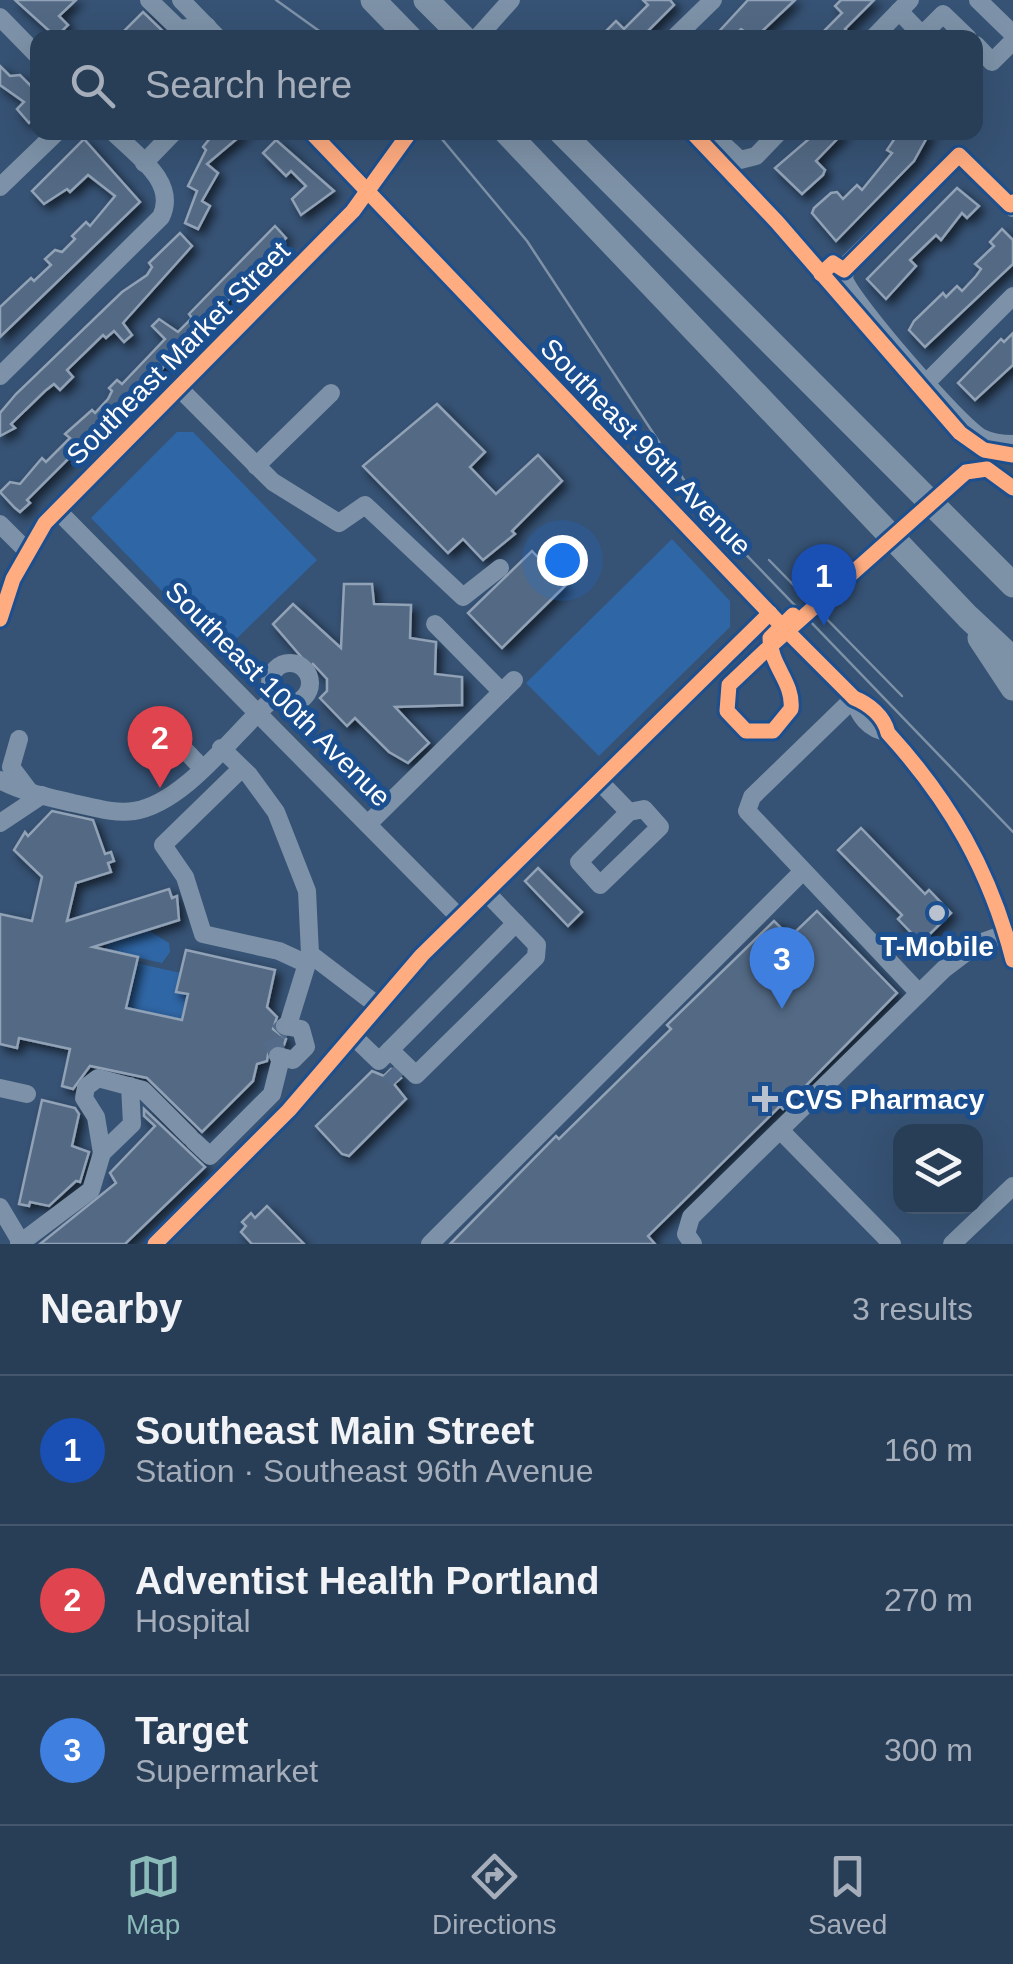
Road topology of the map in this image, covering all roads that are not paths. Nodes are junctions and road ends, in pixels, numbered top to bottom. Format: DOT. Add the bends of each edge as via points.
graph roads {
  1 [pos="149,0"];
  2 [pos="182,0"];
  3 [pos="373,0"];
  4 [pos="426,0"];
  5 [pos="713,0"];
  6 [pos="978,0"];
  7 [pos="510,1"];
  8 [pos="904,6"];
  9 [pos="950,7"];
  10 [pos="0,18"];
  11 [pos="190,30"];
  12 [pos="210,30"];
  13 [pos="402,30"];
  14 [pos="456,30"];
  15 [pos="484,30"];
  16 [pos="682,30"];
  17 [pos="881,30"];
  18 [pos="920,30"];
  19 [pos="929,30"];
  20 [pos="963,30"];
  21 [pos="1013,38"];
  22 [pos="30,48"];
  23 [pos="983,52"];
  24 [pos="49,140"];
  25 [pos="122,140"];
  26 [pos="166,140"];
  27 [pos="319,140"];
  28 [pos="406,140"];
  29 [pos="514,140"];
  30 [pos="569,140"];
  31 [pos="719,140"];
  32 [pos="771,140"];
  33 [pos="144,163"];
  34 [pos="0,187"];
  35 [pos="369,193"];
  36 [pos="1012,205"];
  37 [pos="1013,296"];
  38 [pos="0,376"];
  39 [pos="926,382"];
  40 [pos="178,388"];
  41 [pos="331,393"];
  42 [pos="1013,444"];
  43 [pos="256,466"];
  44 [pos="58,510"];
  45 [pos="0,524"];
  46 [pos="27,551"];
  47 [pos="500,568"];
  48 [pos="1013,586"];
  49 [pos="770,613"];
  50 [pos="968,617"];
  51 [pos="0,619"];
  52 [pos="435,624"];
  53 [pos="1013,659"];
  54 [pos="1013,688"];
  55 [pos="275,697"];
  56 [pos="854,698"];
  57 [pos="258,712"];
  58 [pos="18,739"];
  59 [pos="181,746"];
  60 [pos="221,748"];
  61 [pos="202,768"];
  62 [pos="241,769"];
  63 [pos="598,781"];
  64 [pos="4,782"];
  65 [pos="36,794"];
  66 [pos="629,812"];
  67 [pos="0,822"];
  68 [pos="368,824"];
  69 [pos="802,872"];
  70 [pos="486,892"];
  71 [pos="460,918"];
  72 [pos="516,923"];
  73 [pos="1009,932"];
  74 [pos="308,959"];
  75 [pos="1013,960"];
  76 [pos="919,993"];
  77 [pos="377,1005"];
  78 [pos="352,1035"];
  79 [pos="394,1068"];
  80 [pos="130,1086"];
  81 [pos="0,1088"];
  82 [pos="27,1094"];
  83 [pos="780,1130"];
  84 [pos="102,1153"];
  85 [pos="1013,1186"];
  86 [pos="0,1207"];
  87 [pos="21,1243"];
  88 [pos="158,1243"];
  89 [pos="430,1244"];
  90 [pos="692,1244"];
  91 [pos="892,1244"];
  92 [pos="952,1244"];
  1 -- 11 [label="street" via="179,29"];
  2 -- 12 [label="street"];
  3 -- 13 [label="highway"];
  4 -- 14 [label="highway"];
  5 -- 16 [label="street"];
  6 -- 21 [label="street"];
  7 -- 15 [label="street"];
  8 -- 17 [label="street"];
  8 -- 18 [label="street"];
  9 -- 19 [label="street"];
  9 -- 20 [label="street"];
  10 -- 22 [label="street"];
  21 -- 23 [label="street" via="992,62"];
  24 -- 34 [label="street"];
  25 -- 33 [label="street"];
  26 -- 33 [label="street"];
  27 -- 35 [label="street, Southeast 96th Avenue"];
  28 -- 35 [label="street, Southeast Market Street"];
  29 -- 50 [label="highway"];
  30 -- 48 [label="highway"];
  31 -- 32 [label="street" via="740,160 756,156"];
  33 -- 38 [label="street" via="166,190 161,217"];
  35 -- 40 [label="street, Southeast Market Street"];
  35 -- 49 [label="street, Southeast 96th Avenue"];
  36 -- 39 [label="street" via="960,155 844,270 846,286"];
  37 -- 39 [label="street"];
  39 -- 42 [label="street" via="984,440"];
  40 -- 43 [label="street"];
  40 -- 44 [label="street, Southeast Market Street"];
  41 -- 43 [label="street"];
  43 -- 47 [label="street" via="340,523 365,504 463,597"];
  44 -- 46 [label="street, Southeast Market Street"];
  44 -- 57 [label="street, Southeast 100th Avenue"];
  45 -- 46 [label="street"];
  46 -- 51 [label="street, Southeast Market Street"];
  49 -- 56 [label="street, Southeast 96th Avenue"];
  49 -- 63 [label="street"];
  50 -- 53 [label="highway"];
  50 -- 54 [label="highway"];
  52 -- 68 [label="street" via="508,686"];
  55 -- 57 [label="street"];
  56 -- 69 [label="street" via="748,805 750,818"];
  56 -- 73 [label="street, Southeast 96th Avenue" via="858,712 877,731 888,732 932,782 971,843"];
  57 -- 60 [label="street"];
  57 -- 68 [label="street, Southeast 100th Avenue"];
  58 -- 65 [label="street" via="11,767"];
  59 -- 61 [label="street"];
  60 -- 61 [label="street"];
  60 -- 62 [label="street"];
  61 -- 65 [label="street" via="163,800 134,811"];
  62 -- 74 [label="street" via="276,812 301,868 311,922"];
  62 -- 74 [label="street" via="162,845 185,877 203,934"];
  63 -- 66 [label="street"];
  63 -- 70 [label="street"];
  64 -- 65 [label="street"];
  64 -- 67 [label="street"];
  65 -- 67 [label="street"];
  66 -- 66 [label="street" via="644,809 660,829 600,885 579,862"];
  68 -- 71 [label="street, Southeast 100th Avenue"];
  69 -- 76 [label="street"];
  69 -- 89 [label="street"];
  70 -- 71 [label="street"];
  70 -- 72 [label="street"];
  71 -- 77 [label="street"];
  72 -- 79 [label="street"];
  72 -- 79 [label="street" via="536,944 536,957"];
  73 -- 75 [label="street, Southeast 96th Avenue"];
  73 -- 76 [label="street" via="964,952"];
  74 -- 77 [label="street"];
  74 -- 80 [label="street" via="287,1025 301,1030 306,1047 298,1058 280,1057 272,1094 210,1156 146,1093"];
  76 -- 83 [label="street"];
  77 -- 78 [label="street"];
  78 -- 79 [label="street"];
  78 -- 88 [label="street" via="274,1126"];
  80 -- 84 [label="street" via="132,1124"];
  80 -- 84 [label="street" via="98,1078 86,1087"];
  81 -- 82 [label="street"];
  83 -- 90 [label="street" via="690,1217 686,1234"];
  83 -- 91 [label="street"];
  84 -- 87 [label="street" via="92,1190"];
  85 -- 92 [label="street"];
  86 -- 87 [label="street"];
}
